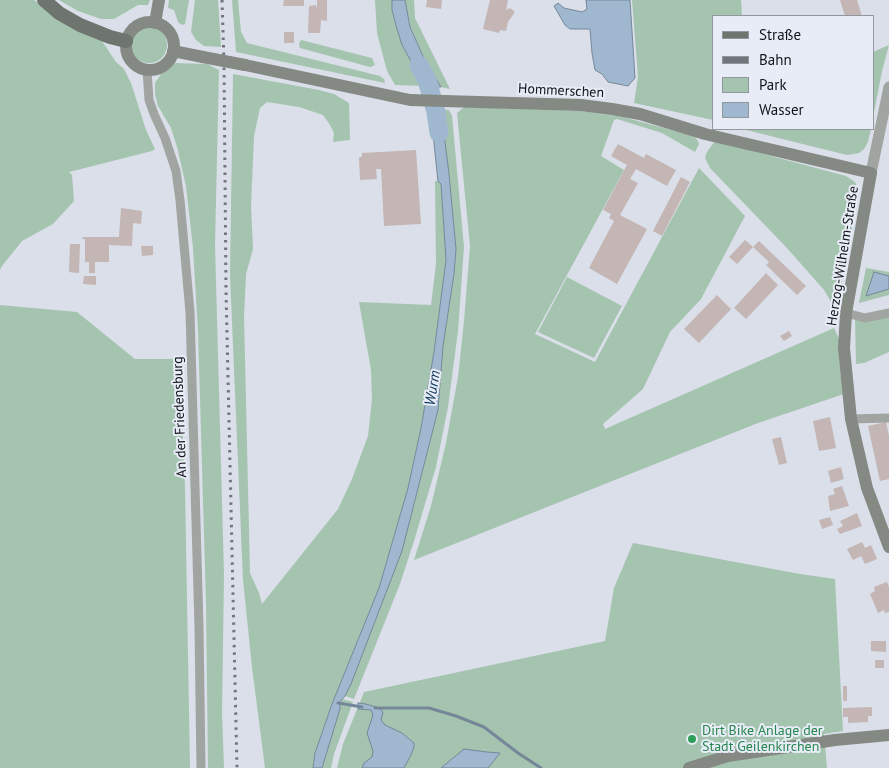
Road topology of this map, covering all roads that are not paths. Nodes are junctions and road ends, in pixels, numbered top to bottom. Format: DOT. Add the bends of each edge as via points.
graph roads {
  1 [pos="44,0"];
  2 [pos="159,0"];
  3 [pos="155,23"];
  4 [pos="126,41"];
  5 [pos="173,51"];
  6 [pos="147,70"];
  7 [pos="889,87"];
  8 [pos="871,173"];
  9 [pos="889,313"];
  10 [pos="846,314"];
  11 [pos="889,418"];
  12 [pos="851,419"];
  13 [pos="889,547"];
  14 [pos="889,735"];
  15 [pos="201,768"];
  16 [pos="689,768"];
  1 -- 4 [label="main road" via="80,25"];
  2 -- 3 [label="main road"];
  3 -- 4 [label="main road" via="138,25"];
  3 -- 5 [label="main road" via="170,33"];
  4 -- 6 [label="main road" via="126,53 131,61"];
  5 -- 6 [label="main road" via="164,66"];
  5 -- 8 [label="main road, Hommerschen, bridge" via="410,100 581,104 612,109"];
  6 -- 15 [label="street, An der Friedensburg" via="149,100 176,171 190,312"];
  7 -- 8 [label="street"];
  8 -- 10 [label="main road, Herzog-Wilhelm-Straße"];
  9 -- 10 [label="street" via="865,318"];
  10 -- 12 [label="main road, Herzog-Wilhelm-Straße" via="844,348"];
  11 -- 12 [label="street"];
  12 -- 13 [label="main road, Herzog-Wilhelm-Straße" via="867,488"];
  14 -- 16 [label="main road" via="728,756"];
}
